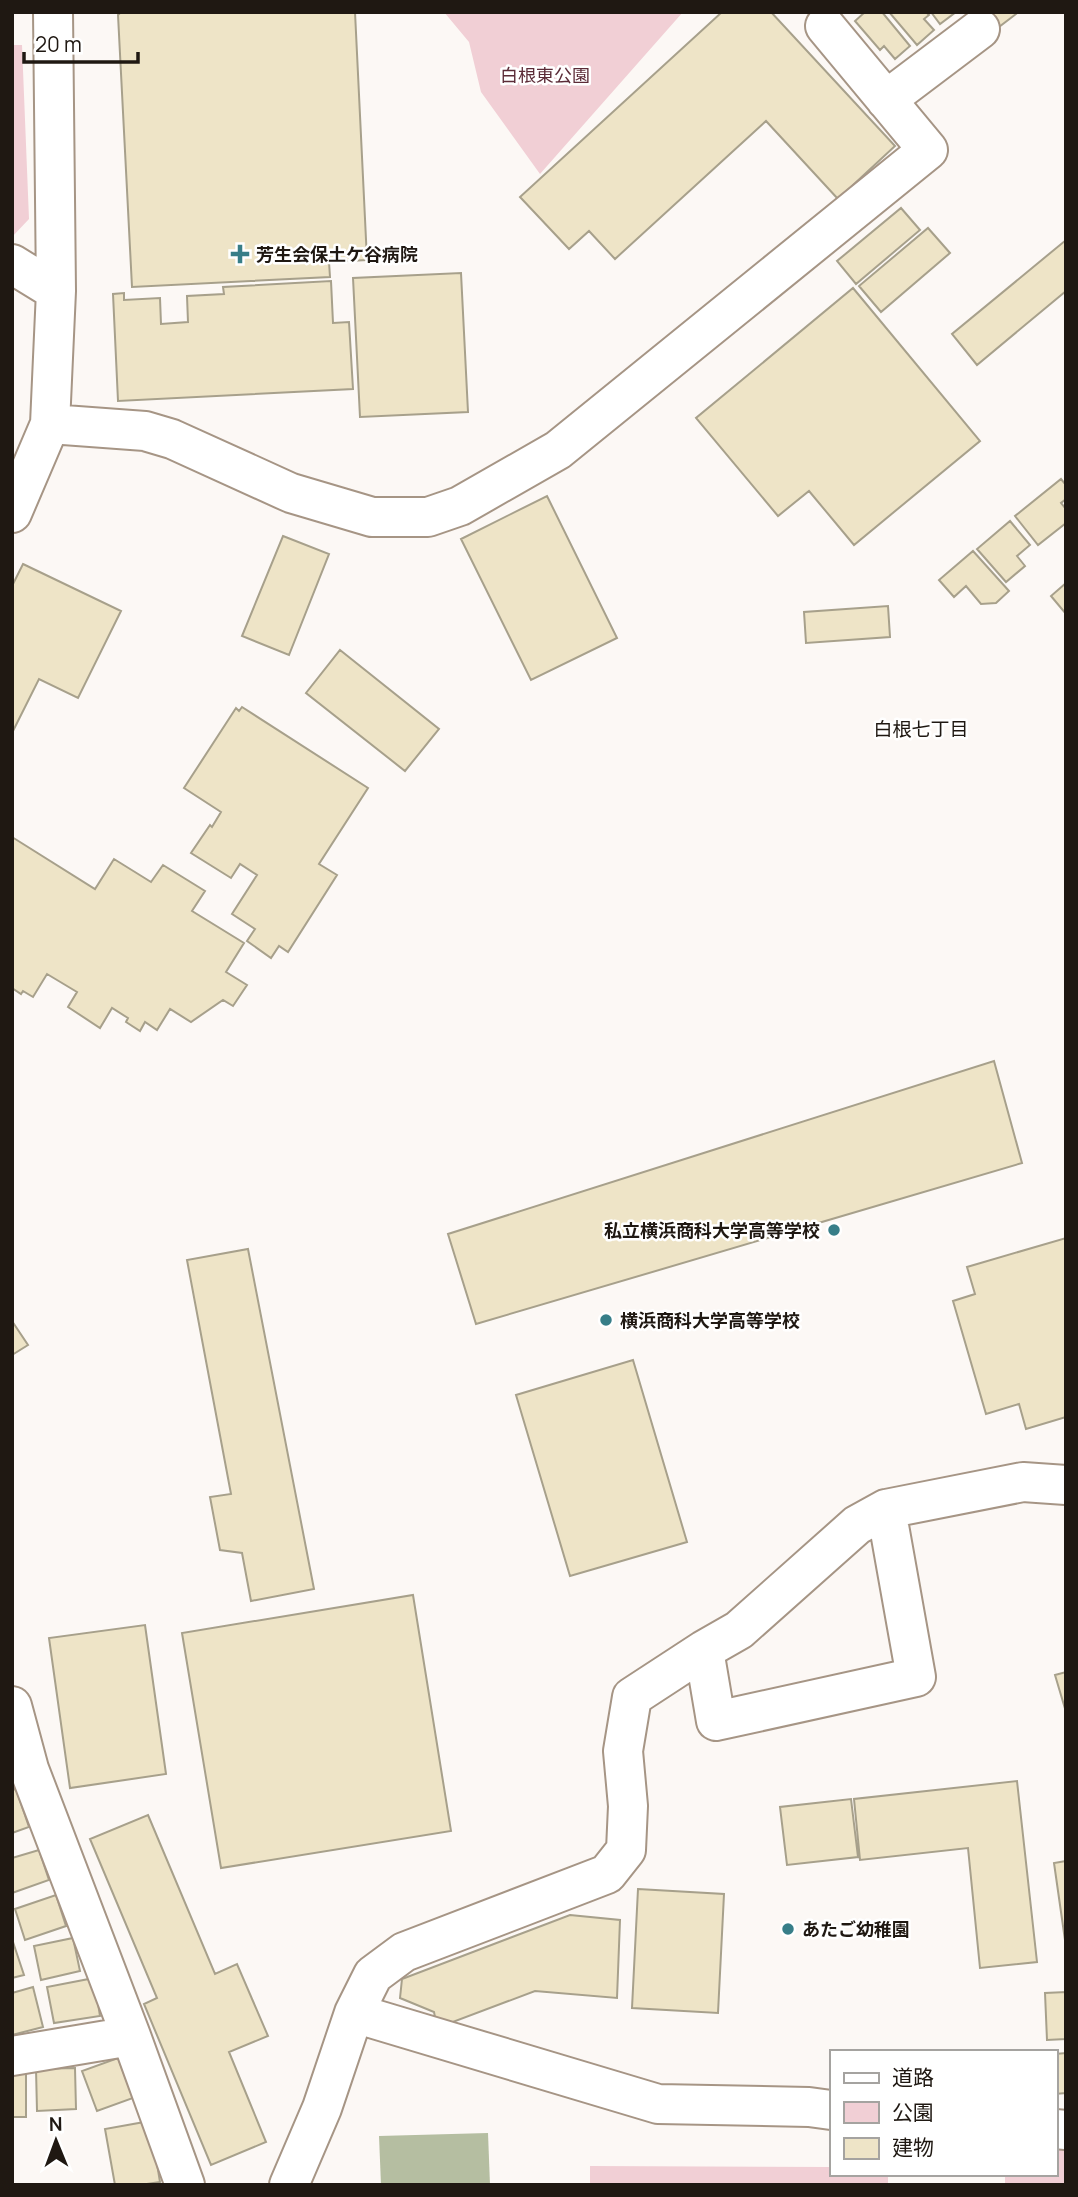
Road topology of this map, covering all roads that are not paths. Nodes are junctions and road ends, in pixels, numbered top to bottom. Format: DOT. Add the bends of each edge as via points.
graph roads {
  1 [pos="53,12"];
  2 [pos="825,26"];
  3 [pos="980,29"];
  4 [pos="886,100"];
  5 [pos="12,264"];
  6 [pos="55,290"];
  7 [pos="50,424"];
  8 [pos="12,513"];
  9 [pos="1066,1485"];
  10 [pos="886,1509"];
  11 [pos="704,1650"];
  12 [pos="12,1706"];
  13 [pos="354,2013"];
  14 [pos="131,2036"];
  15 [pos="12,2056"];
  16 [pos="830,2110"];
  17 [pos="185,2185"];
  18 [pos="289,2185"];
  1 -- 6 [label="street"];
  2 -- 4 [label="street"];
  3 -- 4 [label="street"];
  4 -- 7 [label="street" via="928,150 558,450 460,506 428,517 372,517 290,493 145,430"];
  5 -- 6 [label="street"];
  6 -- 7 [label="street"];
  7 -- 8 [label="street"];
  9 -- 10 [label="street" via="1023,1482"];
  10 -- 11 [label="street" via="857,1525 738,1630"];
  10 -- 11 [label="street" via="916,1677 716,1721"];
  11 -- 13 [label="street" via="632,1697 623,1751 626,1850 607,1874 404,1952 373,1975"];
  12 -- 14 [label="street" via="29,1769"];
  13 -- 16 [label="street" via="658,2104"];
  13 -- 18 [label="street" via="322,2108"];
  14 -- 15 [label="street"];
  14 -- 17 [label="street"];
}
